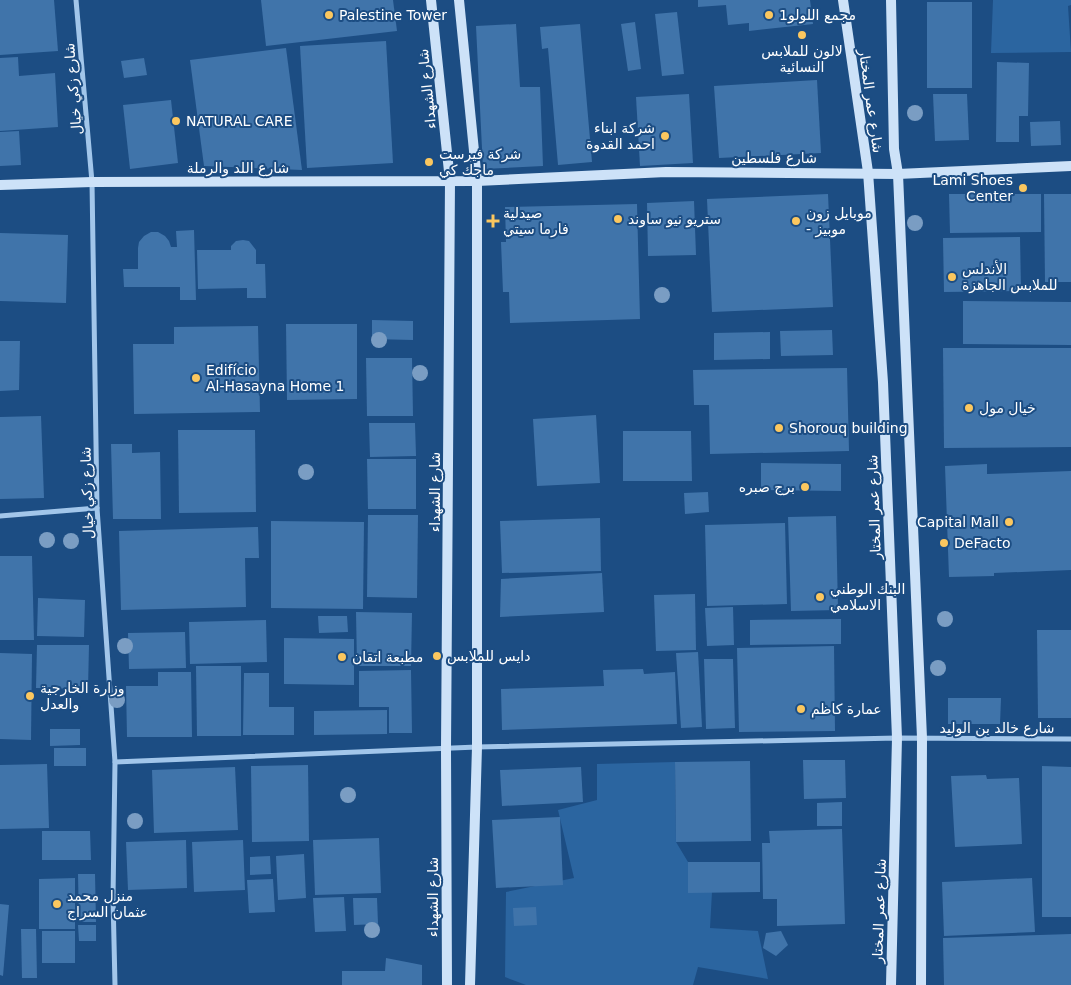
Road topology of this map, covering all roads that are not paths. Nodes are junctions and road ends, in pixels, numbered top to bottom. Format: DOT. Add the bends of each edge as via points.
graph roads {
  1 [pos="76,0"];
  2 [pos="431,0"];
  3 [pos="459,0"];
  4 [pos="843,0"];
  5 [pos="891,0"];
  6 [pos="1071,166"];
  7 [pos="868,172"];
  8 [pos="898,174"];
  9 [pos="450,181"];
  10 [pos="477,181"];
  11 [pos="92,182"];
  12 [pos="0,185"];
  13 [pos="97,508"];
  14 [pos="0,516"];
  15 [pos="897,738"];
  16 [pos="922,738"];
  17 [pos="1071,739"];
  18 [pos="477,747"];
  19 [pos="446,749"];
  20 [pos="116,762"];
  21 [pos="115,985"];
  22 [pos="447,985"];
  23 [pos="470,985"];
  24 [pos="891,985"];
  25 [pos="921,985"];
  1 -- 11 [label="street, شارع زكي خيال"];
  2 -- 9 [label="street, شارع الشهداء"];
  3 -- 10 [label="street"];
  4 -- 7 [label="street, شارع عمر المختار"];
  5 -- 8 [label="street, شارع عمر المختار" via="894,149"];
  6 -- 8 [label="street, شارع فلسطين"];
  7 -- 8 [label="street, شارع فلسطين"];
  7 -- 10 [label="street, شارع فلسطين" via="666,172"];
  7 -- 15 [label="street, شارع عمر المختار" via="883,382"];
  8 -- 16 [label="street, شارع عمر المختار"];
  9 -- 10 [label="street, شارع اللد والرملة"];
  9 -- 11 [label="street, شارع اللد والرملة"];
  9 -- 19 [label="street, شارع الشهداء"];
  10 -- 18 [label="street"];
  11 -- 12 [label="street, شارع اللد والرملة"];
  11 -- 13 [label="street, شارع زكي خيال"];
  13 -- 14 [label="street"];
  13 -- 20 [label="street, شارع زكي خيال"];
  15 -- 16 [label="street, شارع خالد بن الوليد"];
  15 -- 18 [label="street, شارع خالد بن الوليد"];
  15 -- 24 [label="street, شارع عمر المختار"];
  16 -- 17 [label="street, شارع خالد بن الوليد"];
  16 -- 25 [label="street, شارع عمر المختار"];
  18 -- 19 [label="street, شارع خالد بن الوليد"];
  18 -- 23 [label="street"];
  19 -- 20 [label="street, شارع خالد بن الوليد"];
  19 -- 22 [label="street, شارع الشهداء"];
  20 -- 21 [label="street, شارع زكي خيال"];
}
